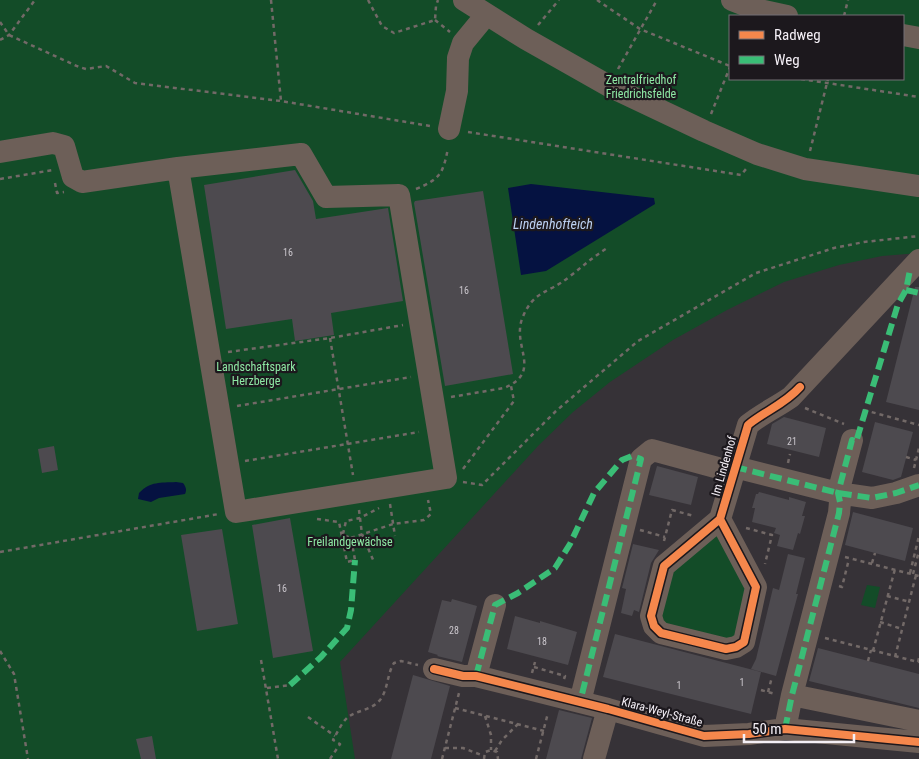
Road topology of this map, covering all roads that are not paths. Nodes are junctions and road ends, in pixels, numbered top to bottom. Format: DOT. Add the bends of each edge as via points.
graph roads {
  1 [pos="464,0"];
  2 [pos="732,0"];
  3 [pos="486,15"];
  4 [pos="782,15"];
  5 [pos="904,36"];
  6 [pos="919,38"];
  7 [pos="448,129"];
  8 [pos="0,152"];
  9 [pos="178,168"];
  10 [pos="919,186"];
  11 [pos="919,260"];
  12 [pos="851,434"];
  13 [pos="734,470"];
  14 [pos="919,485"];
  15 [pos="838,493"];
  16 [pos="720,521"];
  17 [pos="494,605"];
  18 [pos="434,669"];
  19 [pos="470,676"];
  20 [pos="792,695"];
  21 [pos="580,702"];
  22 [pos="608,709"];
  23 [pos="919,722"];
  24 [pos="785,729"];
  25 [pos="919,742"];
  26 [pos="594,759"];
  1 -- 3 [label="street"];
  2 -- 4 [label="street"];
  3 -- 7 [label="street" via="463,43"];
  3 -- 10 [label="street" via="609,86 756,154 805,169"];
  5 -- 6 [label="street"];
  8 -- 9 [label="street" via="53,143 64,146 73,177 82,182"];
  9 -- 9 [label="street" via="301,154 326,197 399,195 446,478 236,512"];
  11 -- 13 [label="street, Im Lindenhof" via="791,397 748,425"];
  12 -- 15 [label="street"];
  13 -- 15 [label="street, Im Lindenhof"];
  13 -- 16 [label="street, Im Lindenhof"];
  13 -- 21 [label="street" via="652,450 641,459"];
  14 -- 15 [label="street, Im Lindenhof" via="872,498"];
  15 -- 20 [label="street" via="839,513"];
  16 -- 16 [label="street" via="664,566 651,616 661,633 726,649 744,642 756,587"];
  17 -- 19 [label="street"];
  18 -- 19 [label="street, Klara-Weyl-Straße"];
  19 -- 21 [label="street, Klara-Weyl-Straße"];
  20 -- 23 [label="street"];
  20 -- 24 [label="street"];
  21 -- 22 [label="street, Klara-Weyl-Straße"];
  22 -- 24 [label="street, Klara-Weyl-Straße" via="704,736"];
  22 -- 26 [label="street"];
  24 -- 25 [label="street, Klara-Weyl-Straße"];
}
